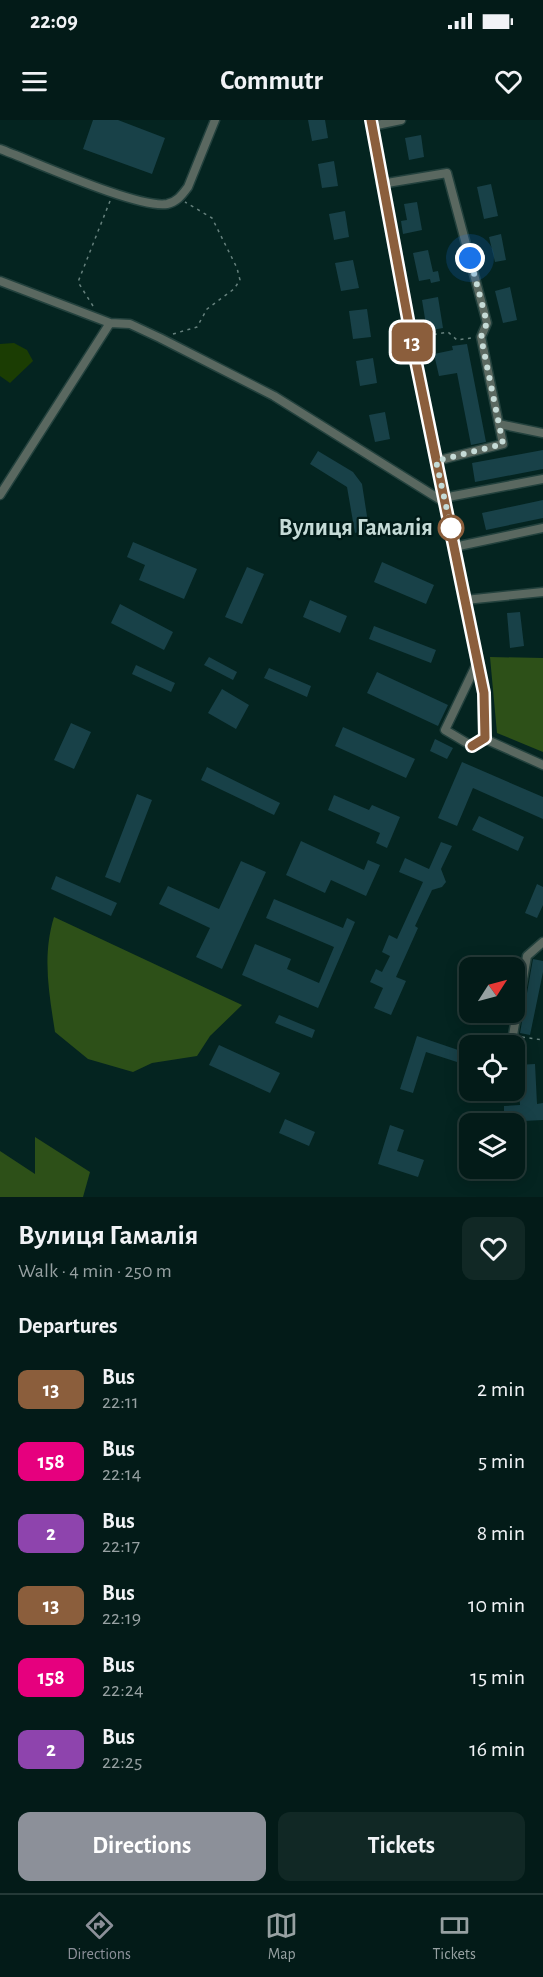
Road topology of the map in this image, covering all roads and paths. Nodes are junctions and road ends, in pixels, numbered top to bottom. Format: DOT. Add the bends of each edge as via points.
graph roads {
  1 [pos="215,120"];
  2 [pos="400,120"];
  3 [pos="371,123"];
  4 [pos="0,149"];
  5 [pos="381,184"];
  6 [pos="114,192"];
  7 [pos="181,196"];
  8 [pos="0,281"];
  9 [pos="99,318"];
  10 [pos="110,323"];
  11 [pos="481,337"];
  12 [pos="160,338"];
  13 [pos="411,338"];
  14 [pos="499,424"];
  15 [pos="543,433"];
  16 [pos="436,461"];
  17 [pos="543,479"];
  18 [pos="0,495"];
  19 [pos="444,500"];
  20 [pos="543,528"];
  21 [pos="454,547"];
  22 [pos="543,592"];
  23 [pos="465,600"];
  24 [pos="478,661"];
  25 [pos="485,738"];
  26 [pos="543,765"];
  27 [pos="543,942"];
  28 [pos="513,1035"];
  29 [pos="525,1037"];
  30 [pos="543,1040"];
  1 -- 7 [label="street"];
  2 -- 3 [label="street"];
  3 -- 5 [label="street"];
  4 -- 6 [label="street"];
  5 -- 11 [label="street" via="447,172 487,323"];
  5 -- 13 [label="street"];
  6 -- 7 [label="street" via="154,204 166,204"];
  6 -- 9 [label="path" via="78,282"];
  7 -- 12 [label="path" via="189,206 212,218 240,280 207,309 196,327"];
  8 -- 9 [label="street"];
  9 -- 10 [label="street"];
  10 -- 12 [label="street" via="130,324"];
  10 -- 18 [label="street"];
  11 -- 13 [label="path" via="457,340 448,332"];
  11 -- 14 [label="street"];
  12 -- 19 [label="street" via="274,396"];
  13 -- 16 [label="street"];
  14 -- 15 [label="street"];
  14 -- 16 [label="street" via="503,444"];
  16 -- 19 [label="street"];
  17 -- 19 [label="street"];
  19 -- 21 [label="street"];
  20 -- 21 [label="street"];
  21 -- 23 [label="street"];
  22 -- 23 [label="street"];
  23 -- 24 [label="street"];
  24 -- 25 [label="street" via="484,693"];
  24 -- 25 [label="street" via="445,730 472,746"];
  25 -- 26 [label="street"];
  27 -- 28 [label="street" via="527,957"];
  29 -- 30 [label="path"];
}
